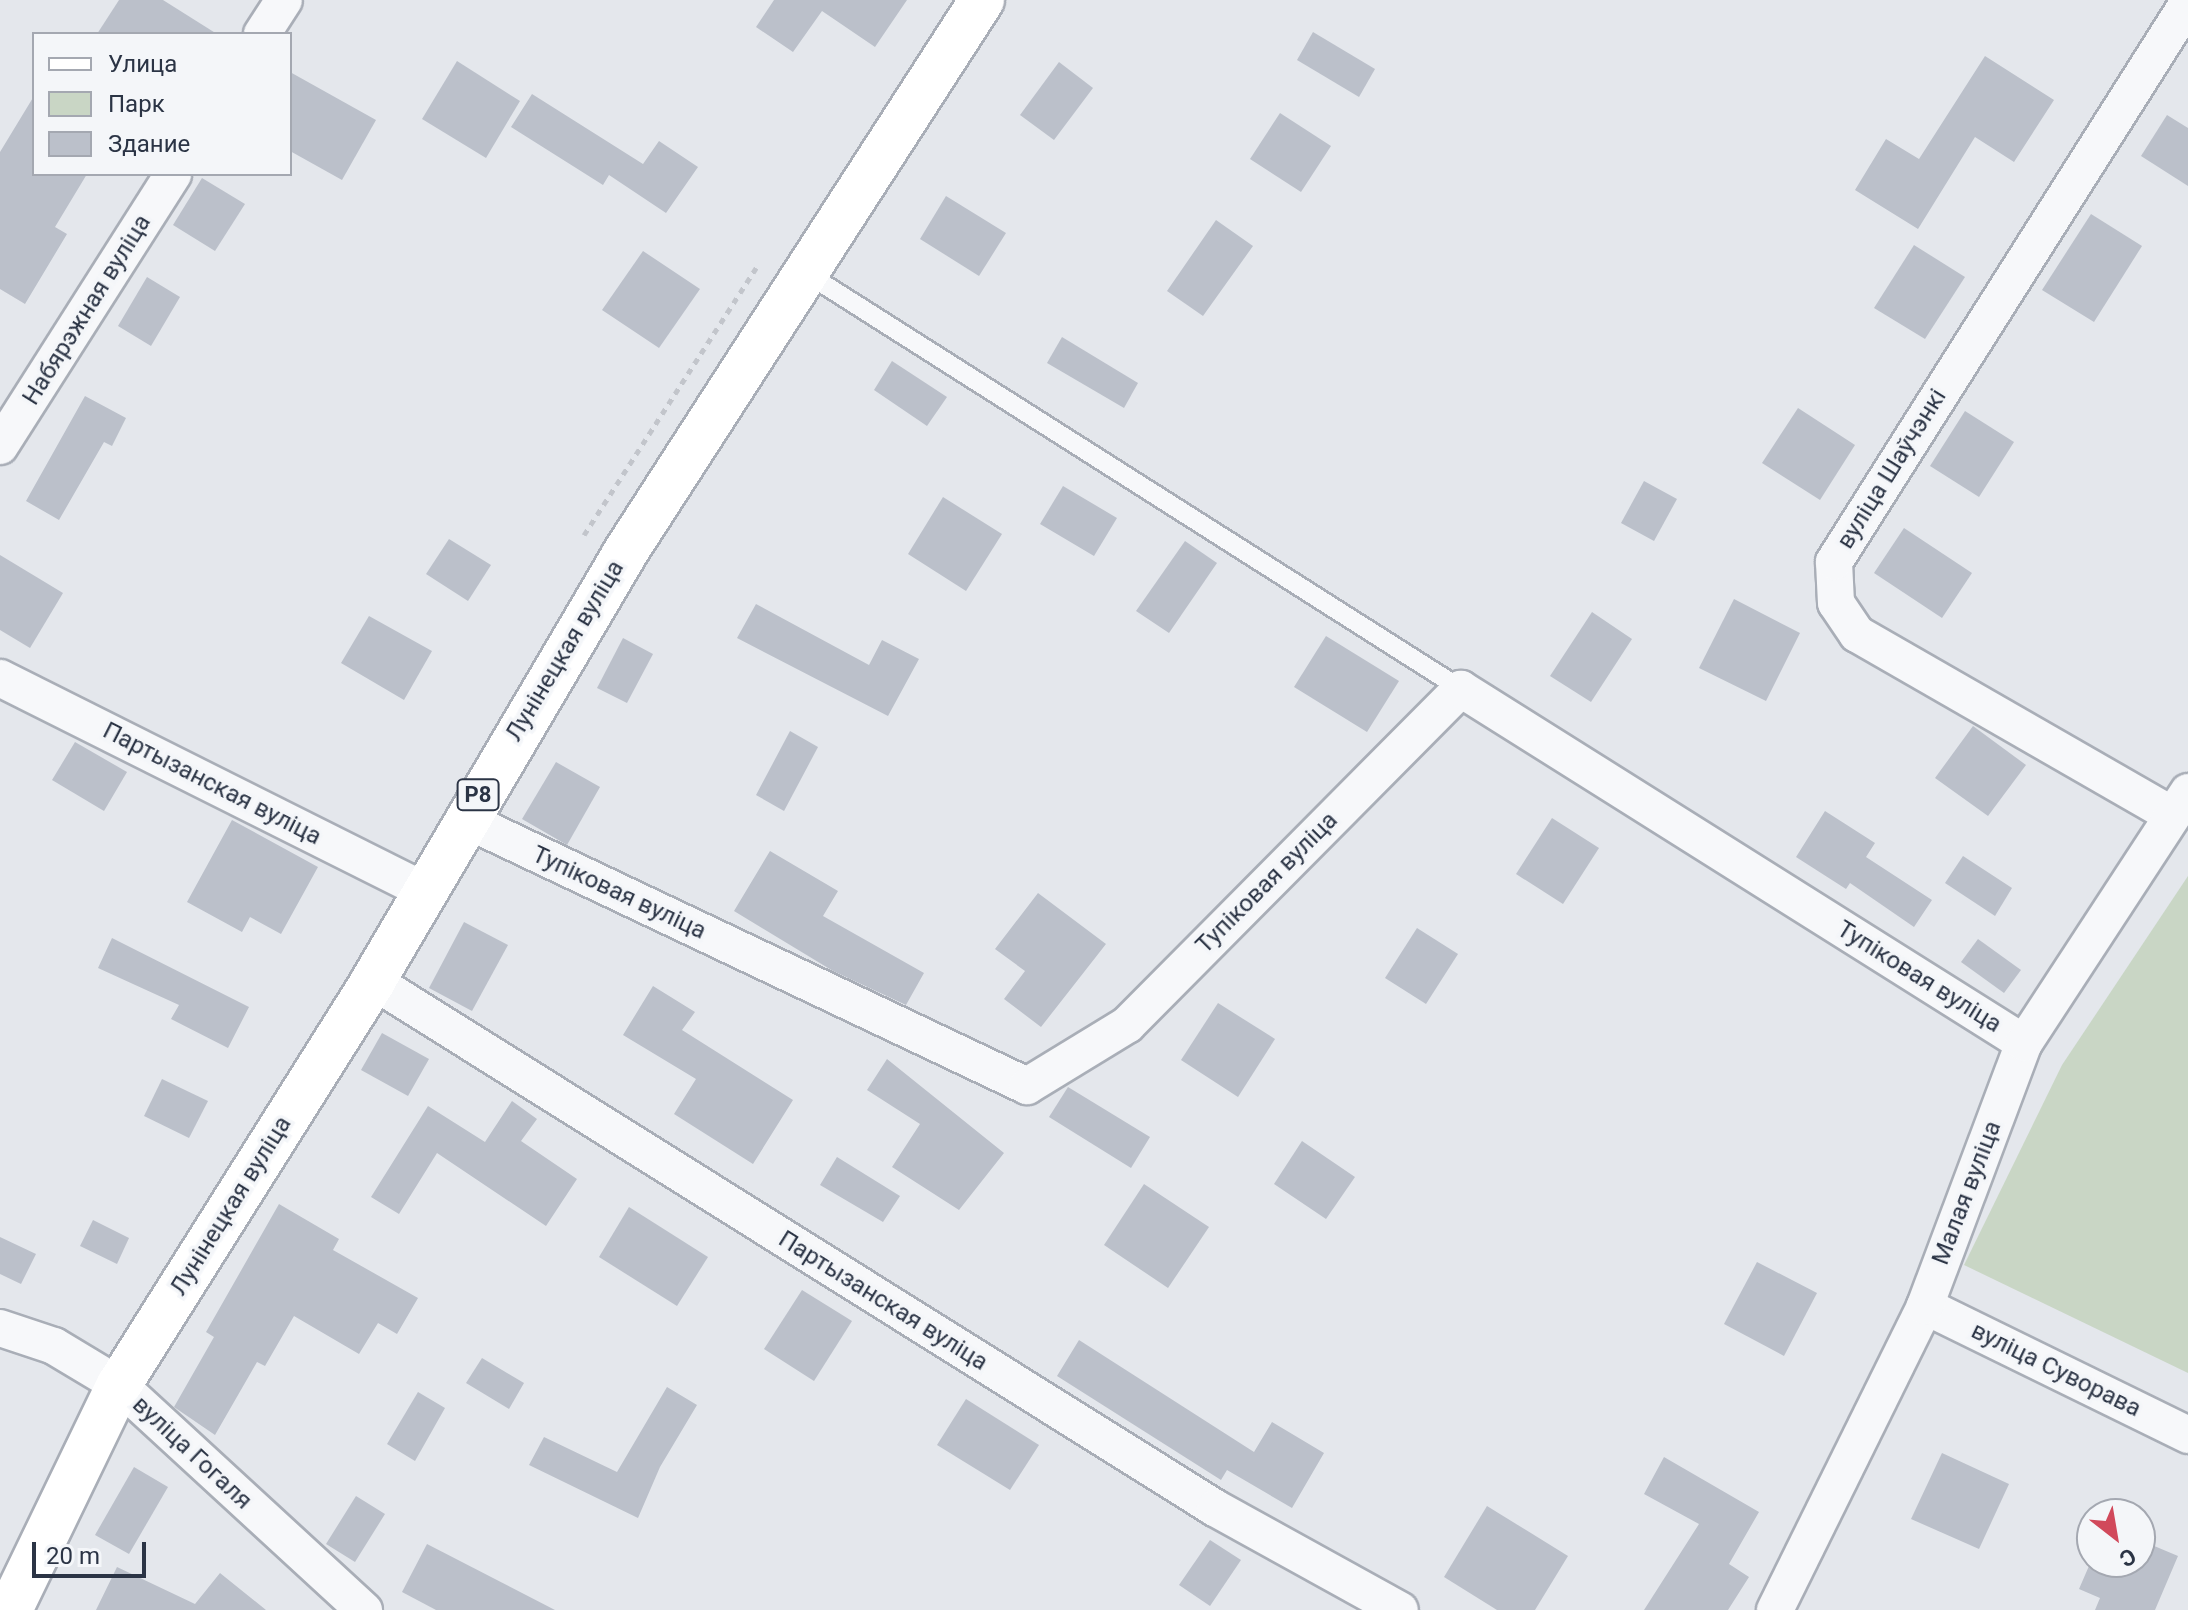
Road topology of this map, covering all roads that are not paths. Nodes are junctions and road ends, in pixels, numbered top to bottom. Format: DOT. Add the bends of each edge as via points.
graph roads {
  1 [pos="284,0"];
  2 [pos="982,0"];
  3 [pos="2188,3"];
  4 [pos="263,32"];
  5 [pos="172,176"];
  6 [pos="803,272"];
  7 [pos="0,446"];
  8 [pos="0,678"];
  9 [pos="1461,689"];
  10 [pos="2180,804"];
  11 [pos="464,819"];
  12 [pos="424,890"];
  13 [pos="373,981"];
  14 [pos="2024,1043"];
  15 [pos="1925,1306"];
  16 [pos="0,1328"];
  17 [pos="119,1385"];
  18 [pos="2188,1435"];
  19 [pos="10,1610"];
  20 [pos="364,1610"];
  21 [pos="1400,1610"];
  22 [pos="1775,1610"];
  1 -- 4 [label="street"];
  2 -- 6 [label="main road, Лунінецкая вуліца / Р8"];
  3 -- 10 [label="street, вуліца Шаўчэнкі" via="1834,562 1836,603 1857,634"];
  5 -- 7 [label="street, Набярэжная вуліца"];
  6 -- 9 [label="lane"];
  6 -- 11 [label="main road, Лунінецкая вуліца / Р8"];
  8 -- 12 [label="street, Партызанская вуліца"];
  9 -- 11 [label="street, Тупіковая вуліца" via="1127,1025 1027,1086"];
  9 -- 14 [label="street, Тупіковая вуліца"];
  10 -- 14 [label="street, Малая вуліца"];
  11 -- 12 [label="main road, Лунінецкая вуліца / Р8"];
  12 -- 13 [label="main road, Лунінецкая вуліца / Р8"];
  13 -- 17 [label="main road, Лунінецкая вуліца / Р8"];
  13 -- 21 [label="street, Партызанская вуліца" via="1215,1508"];
  14 -- 15 [label="street, Малая вуліца"];
  15 -- 18 [label="street, вуліца Суворава"];
  15 -- 22 [label="street, Малая вуліца"];
  16 -- 17 [label="street, вуліца Гогаля" via="54,1346"];
  17 -- 19 [label="main road, Лунінецкая вуліца / Р8"];
  17 -- 20 [label="street, вуліца Гогаля"];
}
